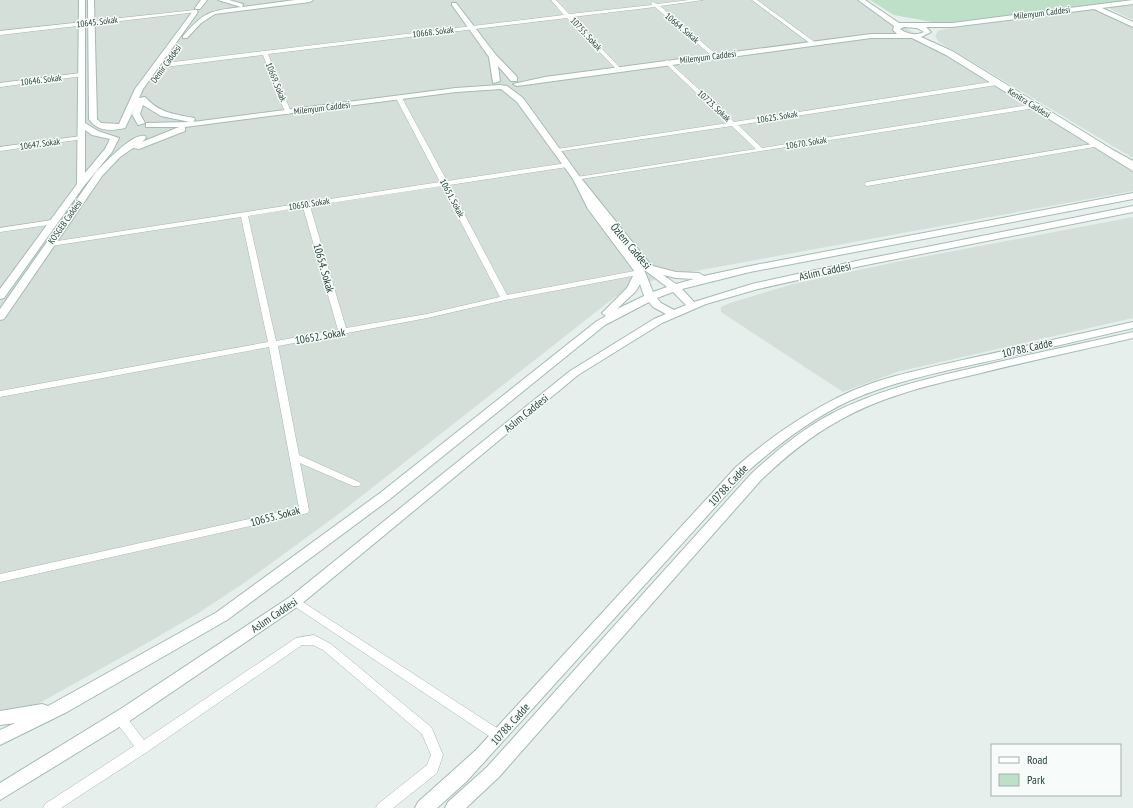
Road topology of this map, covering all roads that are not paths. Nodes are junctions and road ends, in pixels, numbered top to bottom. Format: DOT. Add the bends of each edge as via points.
graph roads {
  1 [pos="82,0"];
  2 [pos="91,0"];
  3 [pos="204,0"];
  4 [pos="215,0"];
  5 [pos="221,0"];
  6 [pos="310,0"];
  7 [pos="448,0"];
  8 [pos="553,0"];
  9 [pos="649,0"];
  10 [pos="701,0"];
  11 [pos="754,0"];
  12 [pos="861,0"];
  13 [pos="453,2"];
  14 [pos="1133,2"];
  15 [pos="274,4"];
  16 [pos="252,5"];
  17 [pos="655,6"];
  18 [pos="1094,7"];
  19 [pos="196,10"];
  20 [pos="214,10"];
  21 [pos="878,11"];
  22 [pos="569,16"];
  23 [pos="92,23"];
  24 [pos="82,24"];
  25 [pos="914,25"];
  26 [pos="952,25"];
  27 [pos="1133,25"];
  28 [pos="472,27"];
  29 [pos="897,27"];
  30 [pos="0,33"];
  31 [pos="927,33"];
  32 [pos="871,36"];
  33 [pos="912,36"];
  34 [pos="813,43"];
  35 [pos="264,53"];
  36 [pos="949,53"];
  37 [pos="715,56"];
  38 [pos="494,57"];
  39 [pos="667,62"];
  40 [pos="165,65"];
  41 [pos="618,69"];
  42 [pos="81,75"];
  43 [pos="515,82"];
  44 [pos="997,83"];
  45 [pos="499,84"];
  46 [pos="0,85"];
  47 [pos="399,98"];
  48 [pos="142,99"];
  49 [pos="520,100"];
  50 [pos="1035,106"];
  51 [pos="288,112"];
  52 [pos="214,122"];
  53 [pos="81,124"];
  54 [pos="145,124"];
  55 [pos="201,124"];
  56 [pos="733,124"];
  57 [pos="188,125"];
  58 [pos="122,126"];
  59 [pos="144,137"];
  60 [pos="81,138"];
  61 [pos="115,138"];
  62 [pos="1098,145"];
  63 [pos="0,149"];
  64 [pos="761,150"];
  65 [pos="557,151"];
  66 [pos="110,162"];
  67 [pos="1129,162"];
  68 [pos="567,165"];
  69 [pos="1133,169"];
  70 [pos="577,179"];
  71 [pos="81,184"];
  72 [pos="444,184"];
  73 [pos="867,184"];
  74 [pos="1133,190"];
  75 [pos="1127,197"];
  76 [pos="306,205"];
  77 [pos="1133,209"];
  78 [pos="244,214"];
  79 [pos="52,222"];
  80 [pos="0,230"];
  81 [pos="51,244"];
  82 [pos="643,269"];
  83 [pos="718,274"];
  84 [pos="674,287"];
  85 [pos="0,296"];
  86 [pos="650,297"];
  87 [pos="505,298"];
  88 [pos="692,306"];
  89 [pos="674,314"];
  90 [pos="0,317"];
  91 [pos="1133,324"];
  92 [pos="591,331"];
  93 [pos="343,332"];
  94 [pos="1133,335"];
  95 [pos="273,344"];
  96 [pos="0,394"];
  97 [pos="294,457"];
  98 [pos="356,484"];
  99 [pos="0,578"];
  100 [pos="295,601"];
  101 [pos="61,707"];
  102 [pos="0,718"];
  103 [pos="120,718"];
  104 [pos="499,736"];
  105 [pos="0,738"];
  106 [pos="143,748"];
  107 [pos="0,792"];
  108 [pos="50,808"];
  109 [pos="383,808"];
  110 [pos="424,808"];
  111 [pos="454,808"];
  1 -- 24 [label="street, KOSGEB Caddesi"];
  2 -- 23 [label="street"];
  3 -- 19 [label="street, Demir Caddesi"];
  4 -- 20 [label="street"];
  5 -- 16 [label="street"];
  6 -- 15 [label="street"];
  7 -- 13 [label="street, Özlem Caddesi"];
  8 -- 22 [label="street, 10755. Sokak"];
  9 -- 17 [label="street, 10664. Sokak"];
  10 -- 17 [label="street, 10668. Sokak"];
  11 -- 34 [label="street"];
  12 -- 21 [label="street"];
  13 -- 28 [label="street, Özlem Caddesi"];
  14 -- 18 [label="street, Milenyum Caddesi"];
  15 -- 16 [label="street"];
  15 -- 20 [label="street"];
  16 -- 20 [label="street"];
  17 -- 22 [label="street, 10668. Sokak"];
  17 -- 37 [label="street, 10664. Sokak"];
  18 -- 26 [label="street, Milenyum Caddesi"];
  18 -- 27 [label="street"];
  19 -- 20 [label="street" via="201,14"];
  19 -- 23 [label="street, 10645. Sokak"];
  19 -- 58 [label="street, Demir Caddesi" via="133,98"];
  20 -- 40 [label="street, Demir Caddesi" via="190,30"];
  21 -- 25 [label="street"];
  21 -- 29 [label="street"];
  22 -- 28 [label="street, 10668. Sokak"];
  22 -- 41 [label="street, 10755. Sokak"];
  23 -- 24 [label="street, 10645. Sokak"];
  23 -- 58 [label="street" via="93,119 100,126"];
  24 -- 30 [label="street, 10645. Sokak"];
  24 -- 42 [label="street, KOSGEB Caddesi"];
  25 -- 26 [label="street"];
  25 -- 29 [label="street"];
  25 -- 31 [label="street" via="924,28"];
  26 -- 31 [label="street"];
  28 -- 35 [label="street, 10668. Sokak"];
  28 -- 38 [label="street, Özlem Caddesi"];
  29 -- 32 [label="street"];
  29 -- 33 [label="street" via="898,32"];
  31 -- 33 [label="street"];
  31 -- 36 [label="street"];
  32 -- 33 [label="street"];
  32 -- 34 [label="street, Milenyum Caddesi"];
  33 -- 36 [label="street"];
  34 -- 37 [label="street, Milenyum Caddesi"];
  35 -- 40 [label="street, 10668. Sokak"];
  35 -- 51 [label="street, 10669. Sokak"];
  36 -- 44 [label="street, Kenitra Caddesi"];
  37 -- 39 [label="street, Milenyum Caddesi"];
  38 -- 43 [label="street, Özlem Caddesi"];
  38 -- 45 [label="street"];
  39 -- 41 [label="street, Milenyum Caddesi"];
  39 -- 56 [label="street, 10723. Sokak"];
  40 -- 48 [label="street, Demir Caddesi"];
  41 -- 43 [label="street, Milenyum Caddesi"];
  42 -- 46 [label="street, 10646. Sokak"];
  42 -- 53 [label="street, KOSGEB Caddesi"];
  43 -- 45 [label="street, Milenyum Caddesi" via="503,79"];
  43 -- 49 [label="street, Özlem Caddesi"];
  44 -- 50 [label="street, Kenitra Caddesi"];
  44 -- 56 [label="street, 10625. Sokak"];
  45 -- 47 [label="street, Milenyum Caddesi"];
  45 -- 49 [label="street, Özlem Caddesi"];
  47 -- 51 [label="street, Milenyum Caddesi"];
  47 -- 72 [label="street, 10651. Sokak"];
  48 -- 52 [label="street" via="151,109 162,114"];
  48 -- 54 [label="street, Demir Caddesi" via="136,114"];
  49 -- 65 [label="street, Özlem Caddesi"];
  50 -- 62 [label="street, Kenitra Caddesi"];
  50 -- 64 [label="street, 10670. Sokak"];
  51 -- 52 [label="street, Milenyum Caddesi"];
  52 -- 55 [label="street, Milenyum Caddesi"];
  53 -- 60 [label="street, KOSGEB Caddesi"];
  53 -- 61 [label="street" via="95,133"];
  54 -- 57 [label="street, Milenyum Caddesi"];
  54 -- 58 [label="street, Milenyum Caddesi"];
  54 -- 59 [label="street" via="153,127 153,130"];
  55 -- 57 [label="street, Milenyum Caddesi"];
  55 -- 66 [label="street" via="154,139"];
  56 -- 64 [label="street, 10723. Sokak"];
  56 -- 65 [label="street, 10625. Sokak"];
  57 -- 59 [label="street, Milenyum Caddesi"];
  58 -- 61 [label="street, Demir Caddesi" via="113,132"];
  59 -- 61 [label="street" via="127,140"];
  59 -- 66 [label="street, KOSGEB Caddesi"];
  60 -- 63 [label="street, 10647. Sokak"];
  60 -- 71 [label="street, KOSGEB Caddesi"];
  61 -- 71 [label="street, KOSGEB Caddesi" via="110,150"];
  62 -- 67 [label="street, Kenitra Caddesi"];
  62 -- 73 [label="street"];
  64 -- 70 [label="street, 10670. Sokak"];
  65 -- 68 [label="street, Özlem Caddesi"];
  66 -- 81 [label="street, KOSGEB Caddesi" via="93,182"];
  67 -- 69 [label="street, Kenitra Caddesi"];
  68 -- 70 [label="street, Özlem Caddesi"];
  68 -- 72 [label="street, 10650. Sokak"];
  70 -- 82 [label="street, Özlem Caddesi"];
  71 -- 79 [label="street, KOSGEB Caddesi"];
  72 -- 76 [label="street, 10650. Sokak"];
  72 -- 87 [label="street, 10651. Sokak"];
  74 -- 75 [label="street"];
  75 -- 83 [label="street, Aslım Caddesi"];
  76 -- 78 [label="street, 10650. Sokak"];
  76 -- 93 [label="street, 10654. Sokak"];
  77 -- 88 [label="street, Aslım Caddesi" via="756,286"];
  78 -- 81 [label="street, 10650. Sokak"];
  78 -- 95 [label="street, 10653. Sokak"];
  79 -- 80 [label="street"];
  79 -- 85 [label="street, KOSGEB Caddesi"];
  81 -- 90 [label="street, KOSGEB Caddesi"];
  82 -- 83 [label="street" via="676,275"];
  82 -- 84 [label="street, Özlem Caddesi"];
  82 -- 86 [label="street, Özlem Caddesi"];
  82 -- 87 [label="street, 10652. Sokak"];
  82 -- 92 [label="street" via="627,296"];
  83 -- 84 [label="street, Aslım Caddesi"];
  84 -- 86 [label="street, Aslım Caddesi"];
  84 -- 88 [label="street, Özlem Caddesi"];
  86 -- 89 [label="street, Özlem Caddesi" via="657,305"];
  86 -- 92 [label="street, Aslım Caddesi" via="618,312"];
  87 -- 93 [label="street, 10652. Sokak"];
  88 -- 89 [label="street, Aslım Caddesi"];
  89 -- 100 [label="street, Aslım Caddesi" via="658,321 574,373"];
  91 -- 104 [label="street, 10788. Cadde" via="908,376 844,398 802,422 763,450 741,470"];
  92 -- 101 [label="street, Aslım Caddesi" via="385,496 222,616"];
  93 -- 95 [label="street, 10652. Sokak"];
  94 -- 111 [label="street, 10788. Cadde" via="893,392 847,410 805,435 778,455 756,477 493,772"];
  95 -- 96 [label="street, 10652. Sokak"];
  95 -- 97 [label="street, 10653. Sokak"];
  97 -- 98 [label="street"];
  97 -- 99 [label="street, 10653. Sokak" via="304,510"];
  100 -- 103 [label="street, Aslım Caddesi"];
  100 -- 104 [label="street"];
  101 -- 102 [label="street"];
  101 -- 105 [label="street, Aslım Caddesi"];
  103 -- 106 [label="street"];
  103 -- 107 [label="street, Aslım Caddesi"];
  104 -- 110 [label="street, 10788. Cadde" via="460,777"];
  106 -- 108 [label="street"];
  106 -- 109 [label="street" via="300,641 314,640 328,647 427,731 437,755 432,769"];
}
